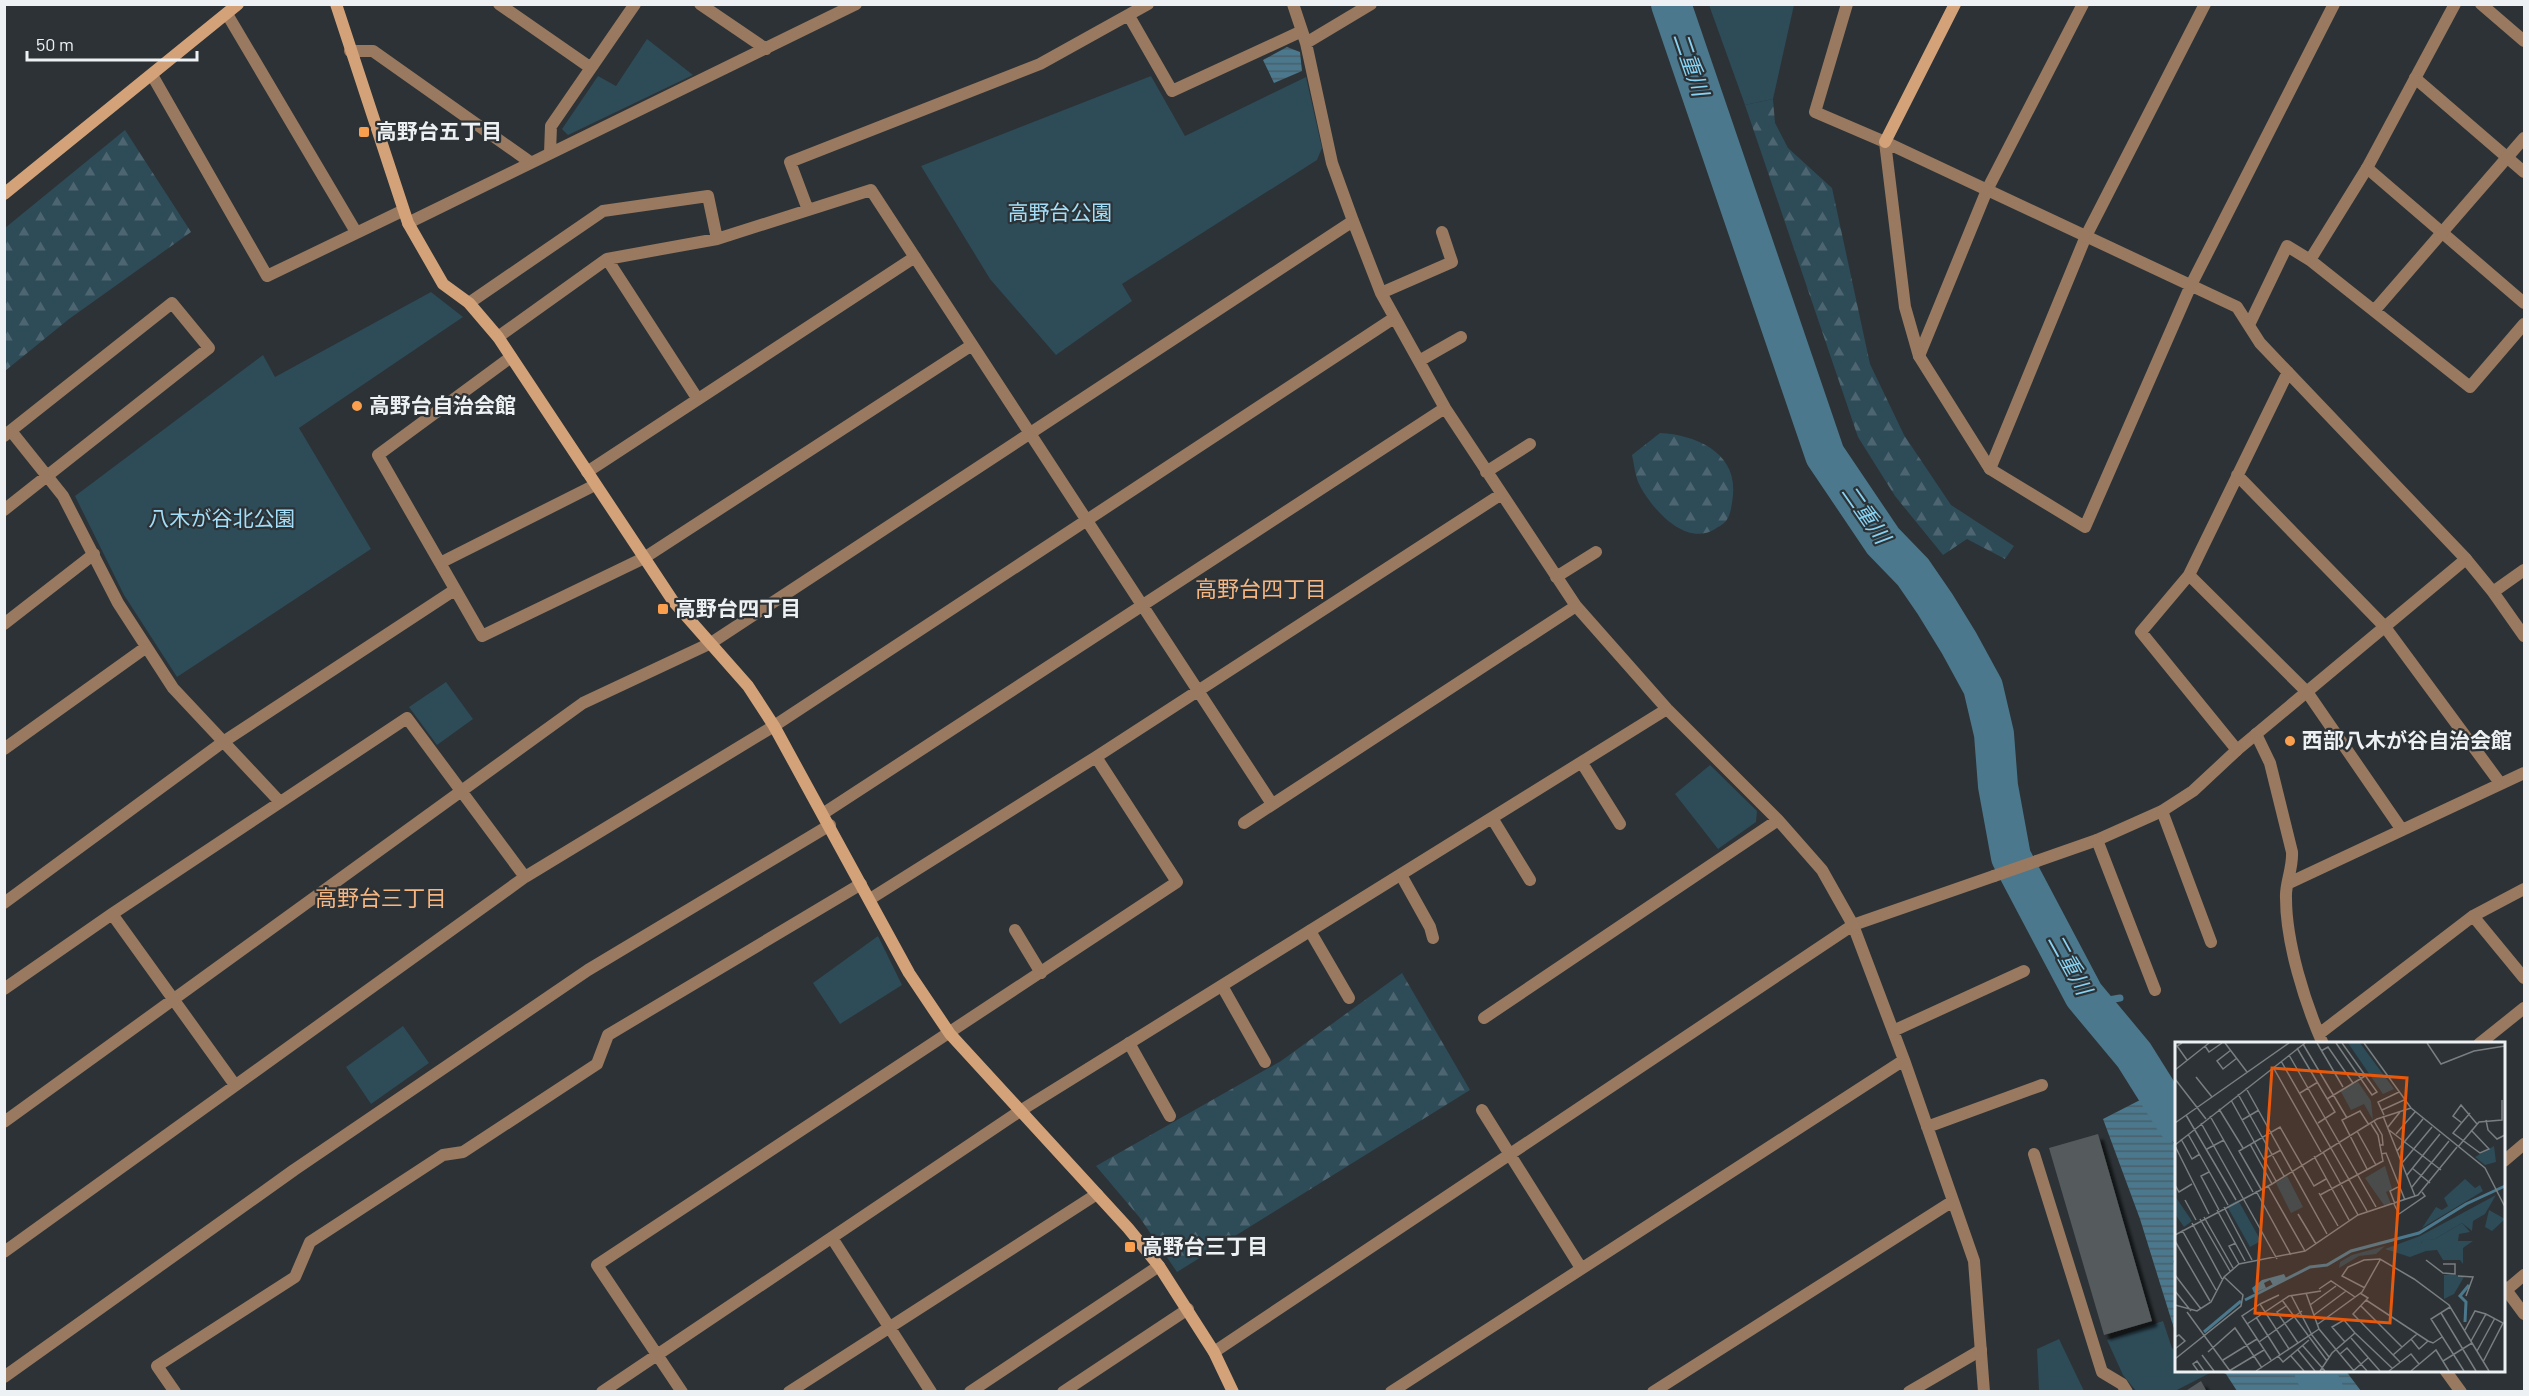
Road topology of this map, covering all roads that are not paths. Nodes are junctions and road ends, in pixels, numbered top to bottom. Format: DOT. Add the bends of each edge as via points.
graph roads {
  1 [pos="238,4"];
  2 [pos="336,4"];
  3 [pos="499,4"];
  4 [pos="635,4"];
  5 [pos="700,4"];
  6 [pos="856,4"];
  7 [pos="1148,4"];
  8 [pos="1293,4"];
  9 [pos="1371,4"];
  10 [pos="1847,4"];
  11 [pos="1955,4"];
  12 [pos="2083,4"];
  13 [pos="2205,4"];
  14 [pos="2334,4"];
  15 [pos="2455,4"];
  16 [pos="2481,4"];
  17 [pos="227,14"];
  18 [pos="1129,16"];
  19 [pos="1304,38"];
  20 [pos="2524,41"];
  21 [pos="766,50"];
  22 [pos="350,51"];
  23 [pos="591,68"];
  24 [pos="152,75"];
  25 [pos="2415,78"];
  26 [pos="2524,138"];
  27 [pos="1885,142"];
  28 [pos="550,153"];
  29 [pos="2508,157"];
  30 [pos="530,162"];
  31 [pos="2367,168"];
  32 [pos="2524,172"];
  33 [pos="1987,190"];
  34 [pos="4,195"];
  35 [pos="808,210"];
  36 [pos="402,211"];
  37 [pos="1353,221"];
  38 [pos="408,223"];
  39 [pos="356,232"];
  40 [pos="1442,232"];
  41 [pos="2442,232"];
  42 [pos="2086,237"];
  43 [pos="717,239"];
  44 [pos="915,257"];
  45 [pos="608,259"];
  46 [pos="2310,260"];
  47 [pos="2191,285"];
  48 [pos="1381,293"];
  49 [pos="469,303"];
  50 [pos="2524,303"];
  51 [pos="2374,311"];
  52 [pos="1394,318"];
  53 [pos="2524,324"];
  54 [pos="2249,325"];
  55 [pos="498,337"];
  56 [pos="1461,337"];
  57 [pos="972,345"];
  58 [pos="1919,356"];
  59 [pos="511,357"];
  60 [pos="1419,361"];
  61 [pos="2288,372"];
  62 [pos="697,398"];
  63 [pos="1445,408"];
  64 [pos="8,433"];
  65 [pos="1030,434"];
  66 [pos="1530,444"];
  67 [pos="1990,469"];
  68 [pos="587,472"];
  69 [pos="1486,472"];
  70 [pos="2237,475"];
  71 [pos="48,476"];
  72 [pos="595,484"];
  73 [pos="1500,495"];
  74 [pos="4,510"];
  75 [pos="1087,520"];
  76 [pos="1596,552"];
  77 [pos="94,554"];
  78 [pos="644,558"];
  79 [pos="2466,559"];
  80 [pos="440,563"];
  81 [pos="2524,570"];
  82 [pos="2189,575"];
  83 [pos="1556,577"];
  84 [pos="453,591"];
  85 [pos="2493,592"];
  86 [pos="1142,606"];
  87 [pos="1576,606"];
  88 [pos="4,624"];
  89 [pos="2385,627"];
  90 [pos="2524,636"];
  91 [pos="711,643"];
  92 [pos="145,648"];
  93 [pos="1197,689"];
  94 [pos="2307,692"];
  95 [pos="1667,709"];
  96 [pos="774,726"];
  97 [pos="2256,734"];
  98 [pos="223,742"];
  99 [pos="4,749"];
  100 [pos="2237,750"];
  101 [pos="1096,757"];
  102 [pos="1582,763"];
  103 [pos="2524,772"];
  104 [pos="2500,783"];
  105 [pos="461,790"];
  106 [pos="280,802"];
  107 [pos="1272,804"];
  108 [pos="2162,811"];
  109 [pos="824,813"];
  110 [pos="1492,819"];
  111 [pos="1778,820"];
  112 [pos="1244,823"];
  113 [pos="1620,824"];
  114 [pos="830,825"];
  115 [pos="2402,830"];
  116 [pos="2097,840"];
  117 [pos="1401,875"];
  118 [pos="525,877"];
  119 [pos="1530,880"];
  120 [pos="2289,882"];
  121 [pos="861,884"];
  122 [pos="2524,889"];
  123 [pos="870,899"];
  124 [pos="4,903"];
  125 [pos="112,914"];
  126 [pos="2473,916"];
  127 [pos="1853,925"];
  128 [pos="1015,930"];
  129 [pos="1310,931"];
  130 [pos="1433,938"];
  131 [pos="2211,942"];
  132 [pos="2024,971"];
  133 [pos="1041,973"];
  134 [pos="2524,978"];
  135 [pos="1222,986"];
  136 [pos="4,989"];
  137 [pos="2155,990"];
  138 [pos="1350,998"];
  139 [pos="174,1000"];
  140 [pos="2524,1008"];
  141 [pos="1484,1018"];
  142 [pos="1893,1031"];
  143 [pos="950,1034"];
  144 [pos="2321,1039"];
  145 [pos="2482,1042"];
  146 [pos="1129,1043"];
  147 [pos="1904,1060"];
  148 [pos="1265,1062"];
  149 [pos="234,1085"];
  150 [pos="2042,1085"];
  151 [pos="1482,1110"];
  152 [pos="1020,1111"];
  153 [pos="1170,1116"];
  154 [pos="4,1122"];
  155 [pos="1927,1127"];
  156 [pos="2524,1144"];
  157 [pos="2034,1154"];
  158 [pos="1508,1155"];
  159 [pos="2505,1160"];
  160 [pos="1097,1194"];
  161 [pos="1953,1201"];
  162 [pos="832,1238"];
  163 [pos="4,1252"];
  164 [pos="1159,1266"];
  165 [pos="1581,1268"];
  166 [pos="2524,1275"];
  167 [pos="2505,1289"];
  168 [pos="2505,1291"];
  169 [pos="1188,1309"];
  170 [pos="2524,1314"];
  171 [pos="889,1327"];
  172 [pos="1980,1350"];
  173 [pos="1214,1352"];
  174 [pos="658,1355"];
  175 [pos="2446,1372"];
  176 [pos="4,1377"];
  177 [pos="175,1392"];
  178 [pos="602,1392"];
  179 [pos="682,1392"];
  180 [pos="789,1392"];
  181 [pos="931,1392"];
  182 [pos="970,1392"];
  183 [pos="1063,1392"];
  184 [pos="1233,1392"];
  185 [pos="1391,1392"];
  186 [pos="1653,1392"];
  187 [pos="1909,1392"];
  188 [pos="1984,1392"];
  189 [pos="2127,1392"];
  190 [pos="2461,1392"];
  1 -- 17 [label="street"];
  2 -- 22 [label="street"];
  3 -- 23 [label="street"];
  4 -- 23 [label="street"];
  5 -- 21 [label="street"];
  6 -- 21 [label="street"];
  7 -- 18 [label="street"];
  8 -- 19 [label="street"];
  9 -- 19 [label="street"];
  10 -- 27 [label="street" via="1815,112"];
  11 -- 27 [label="street"];
  12 -- 33 [label="street"];
  13 -- 42 [label="street"];
  14 -- 47 [label="street"];
  15 -- 25 [label="street"];
  16 -- 20 [label="street"];
  17 -- 24 [label="street"];
  17 -- 39 [label="street"];
  18 -- 19 [label="street" via="1172,91"];
  18 -- 35 [label="street" via="1041,64 790,162"];
  19 -- 37 [label="street" via="1332,163"];
  21 -- 28 [label="street"];
  22 -- 30 [label="street" via="374,51"];
  22 -- 36 [label="street"];
  23 -- 28 [label="street" via="551,126"];
  24 -- 34 [label="street"];
  24 -- 39 [label="street" via="267,276"];
  25 -- 29 [label="street"];
  25 -- 31 [label="street"];
  26 -- 29 [label="street"];
  27 -- 33 [label="street"];
  27 -- 58 [label="street" via="1905,307"];
  28 -- 30 [label="street"];
  29 -- 32 [label="street"];
  29 -- 41 [label="street"];
  30 -- 38 [label="street"];
  31 -- 41 [label="street"];
  31 -- 46 [label="street"];
  33 -- 42 [label="street"];
  33 -- 58 [label="street"];
  35 -- 43 [label="street"];
  35 -- 44 [label="street" via="871,190"];
  36 -- 38 [label="street"];
  36 -- 39 [label="street"];
  37 -- 48 [label="street"];
  37 -- 65 [label="street"];
  38 -- 49 [label="street" via="443,284"];
  40 -- 48 [label="street" via="1452,262"];
  41 -- 50 [label="street"];
  41 -- 51 [label="street"];
  42 -- 47 [label="street"];
  42 -- 67 [label="street"];
  43 -- 45 [label="street"];
  43 -- 49 [label="street" via="708,196 603,211"];
  44 -- 57 [label="street"];
  44 -- 62 [label="street"];
  45 -- 55 [label="street"];
  45 -- 62 [label="street"];
  46 -- 51 [label="street"];
  46 -- 54 [label="street" via="2287,246"];
  47 -- 54 [label="street" via="2237,307"];
  47 -- 67 [label="street" via="2085,527"];
  48 -- 52 [label="street"];
  49 -- 55 [label="street"];
  51 -- 53 [label="street" via="2470,387"];
  52 -- 60 [label="street"];
  52 -- 75 [label="street"];
  54 -- 61 [label="street" via="2260,343"];
  55 -- 59 [label="street"];
  56 -- 60 [label="street"];
  57 -- 65 [label="street"];
  57 -- 78 [label="street"];
  58 -- 67 [label="street"];
  59 -- 68 [label="street"];
  59 -- 80 [label="street" via="378,455"];
  60 -- 63 [label="street"];
  61 -- 70 [label="street"];
  61 -- 79 [label="street"];
  62 -- 68 [label="street"];
  63 -- 69 [label="street"];
  63 -- 86 [label="street"];
  64 -- 71 [label="street"];
  64 -- 71 [label="street" via="172,303 209,348"];
  65 -- 75 [label="street"];
  65 -- 91 [label="street"];
  66 -- 69 [label="street"];
  68 -- 72 [label="street"];
  69 -- 73 [label="street"];
  70 -- 82 [label="street"];
  70 -- 89 [label="street"];
  71 -- 74 [label="street"];
  71 -- 77 [label="street"];
  72 -- 78 [label="street"];
  72 -- 80 [label="street"];
  73 -- 83 [label="street"];
  73 -- 93 [label="street"];
  75 -- 86 [label="street"];
  75 -- 96 [label="street"];
  76 -- 83 [label="street"];
  77 -- 88 [label="street"];
  77 -- 92 [label="street"];
  78 -- 84 [label="street" via="482,636"];
  78 -- 91 [label="street" via="673,601"];
  79 -- 85 [label="street"];
  79 -- 89 [label="street"];
  80 -- 84 [label="street"];
  81 -- 85 [label="street"];
  82 -- 94 [label="street"];
  82 -- 100 [label="street" via="2141,632"];
  83 -- 87 [label="street"];
  84 -- 98 [label="street"];
  85 -- 90 [label="street"];
  86 -- 93 [label="street"];
  86 -- 109 [label="street"];
  87 -- 95 [label="street"];
  87 -- 107 [label="street"];
  89 -- 94 [label="street"];
  89 -- 104 [label="street"];
  91 -- 96 [label="street" via="748,686"];
  91 -- 105 [label="street" via="583,703"];
  92 -- 98 [label="street" via="173,688"];
  92 -- 99 [label="street"];
  93 -- 101 [label="street"];
  93 -- 107 [label="street"];
  94 -- 97 [label="street"];
  94 -- 115 [label="street"];
  95 -- 102 [label="street"];
  95 -- 111 [label="street"];
  96 -- 109 [label="street"];
  96 -- 118 [label="street"];
  97 -- 100 [label="street"];
  97 -- 120 [label="street" via="2270,763 2292,852"];
  98 -- 106 [label="street"];
  98 -- 124 [label="street"];
  100 -- 108 [label="street" via="2193,791"];
  101 -- 123 [label="street"];
  101 -- 133 [label="street" via="1177,882"];
  102 -- 110 [label="street"];
  102 -- 113 [label="street"];
  103 -- 104 [label="street"];
  104 -- 115 [label="street"];
  105 -- 106 [label="street" via="407,718"];
  105 -- 118 [label="street"];
  105 -- 139 [label="street"];
  106 -- 125 [label="street"];
  107 -- 112 [label="street"];
  108 -- 116 [label="street"];
  108 -- 131 [label="street"];
  109 -- 114 [label="street"];
  110 -- 117 [label="street"];
  110 -- 119 [label="street"];
  111 -- 127 [label="street" via="1821,870"];
  111 -- 141 [label="street"];
  114 -- 121 [label="street"];
  114 -- 176 [label="street" via="588,970 294,1170"];
  115 -- 120 [label="street"];
  116 -- 127 [label="street"];
  116 -- 137 [label="street"];
  117 -- 129 [label="street"];
  117 -- 130 [label="street"];
  118 -- 149 [label="street"];
  120 -- 144 [label="street" via="2286,898 2291,938"];
  121 -- 123 [label="street"];
  121 -- 177 [label="street" via="609,1035 597,1064 463,1152 443,1155 310,1242 295,1277 157,1366"];
  122 -- 126 [label="street"];
  123 -- 143 [label="street" via="909,974"];
  125 -- 136 [label="street"];
  125 -- 139 [label="street"];
  126 -- 134 [label="street"];
  126 -- 144 [label="street"];
  127 -- 142 [label="street"];
  127 -- 158 [label="street"];
  128 -- 133 [label="street"];
  129 -- 135 [label="street"];
  129 -- 138 [label="street"];
  132 -- 142 [label="street"];
  133 -- 143 [label="street"];
  135 -- 146 [label="street"];
  135 -- 148 [label="street"];
  139 -- 149 [label="street"];
  139 -- 154 [label="street"];
  140 -- 145 [label="street"];
  142 -- 147 [label="street"];
  143 -- 152 [label="street"];
  143 -- 174 [label="street" via="597,1265"];
  146 -- 152 [label="street"];
  146 -- 153 [label="street"];
  147 -- 155 [label="street"];
  147 -- 165 [label="street"];
  149 -- 163 [label="street"];
  150 -- 155 [label="street"];
  151 -- 158 [label="street"];
  152 -- 160 [label="street"];
  152 -- 162 [label="street"];
  155 -- 161 [label="street"];
  156 -- 159 [label="street"];
  157 -- 189 [label="street" via="2102,1372 2122,1384"];
  158 -- 165 [label="street"];
  158 -- 173 [label="street"];
  160 -- 164 [label="street"];
  160 -- 171 [label="street"];
  161 -- 172 [label="street" via="1974,1261"];
  161 -- 186 [label="street"];
  162 -- 171 [label="street"];
  162 -- 174 [label="street"];
  164 -- 169 [label="street"];
  164 -- 182 [label="street"];
  165 -- 185 [label="street"];
  166 -- 167 [label="street"];
  168 -- 170 [label="street"];
  169 -- 173 [label="street"];
  169 -- 183 [label="street"];
  171 -- 180 [label="street"];
  171 -- 181 [label="street"];
  172 -- 187 [label="street"];
  172 -- 188 [label="street"];
  173 -- 184 [label="street"];
  174 -- 178 [label="street"];
  174 -- 179 [label="street"];
  175 -- 190 [label="street"];
}
